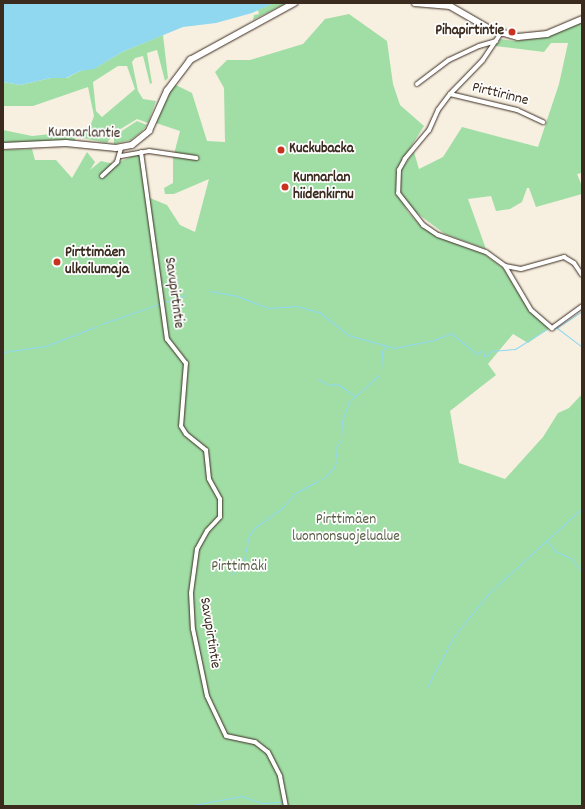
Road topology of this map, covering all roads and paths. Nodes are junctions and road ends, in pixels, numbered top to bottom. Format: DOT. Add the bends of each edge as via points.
graph roads {
  1 [pos="294,3"];
  2 [pos="415,3"];
  3 [pos="582,19"];
  4 [pos="501,33"];
  5 [pos="496,41"];
  6 [pos="417,84"];
  7 [pos="450,94"];
  8 [pos="543,122"];
  9 [pos="3,146"];
  10 [pos="122,148"];
  11 [pos="141,152"];
  12 [pos="121,156"];
  13 [pos="196,158"];
  14 [pos="102,176"];
  15 [pos="505,266"];
  16 [pos="582,275"];
  17 [pos="582,306"];
  18 [pos="286,806"];
  1 -- 10 [label="main road, Kunnarlantie" via="190,60 170,85 149,131 138,141"];
  2 -- 4 [label="main road" via="450,6"];
  3 -- 4 [label="main road" via="539,36 524,37"];
  4 -- 5 [label="street"];
  5 -- 6 [label="street" via="449,60"];
  5 -- 7 [label="street" via="483,60"];
  7 -- 8 [label="street, Pirttirinne" via="517,110"];
  7 -- 15 [label="street" via="438,110 429,130 399,170 398,193 423,225 438,235 486,252"];
  9 -- 10 [label="main road, Kunnarlantie" via="66,143"];
  10 -- 12 [label="street"];
  11 -- 12 [label="street"];
  11 -- 13 [label="street"];
  11 -- 18 [label="street, Savupirtintie" via="167,339 186,363 181,426 186,434 206,450 209,479 220,500 220,517 207,531 198,549 191,594 193,629 207,696 226,736 255,742 268,752 280,776"];
  12 -- 14 [label="street"];
  15 -- 16 [label="street" via="521,269 564,257 574,263"];
  15 -- 17 [label="street" via="531,310 552,328"];
}
